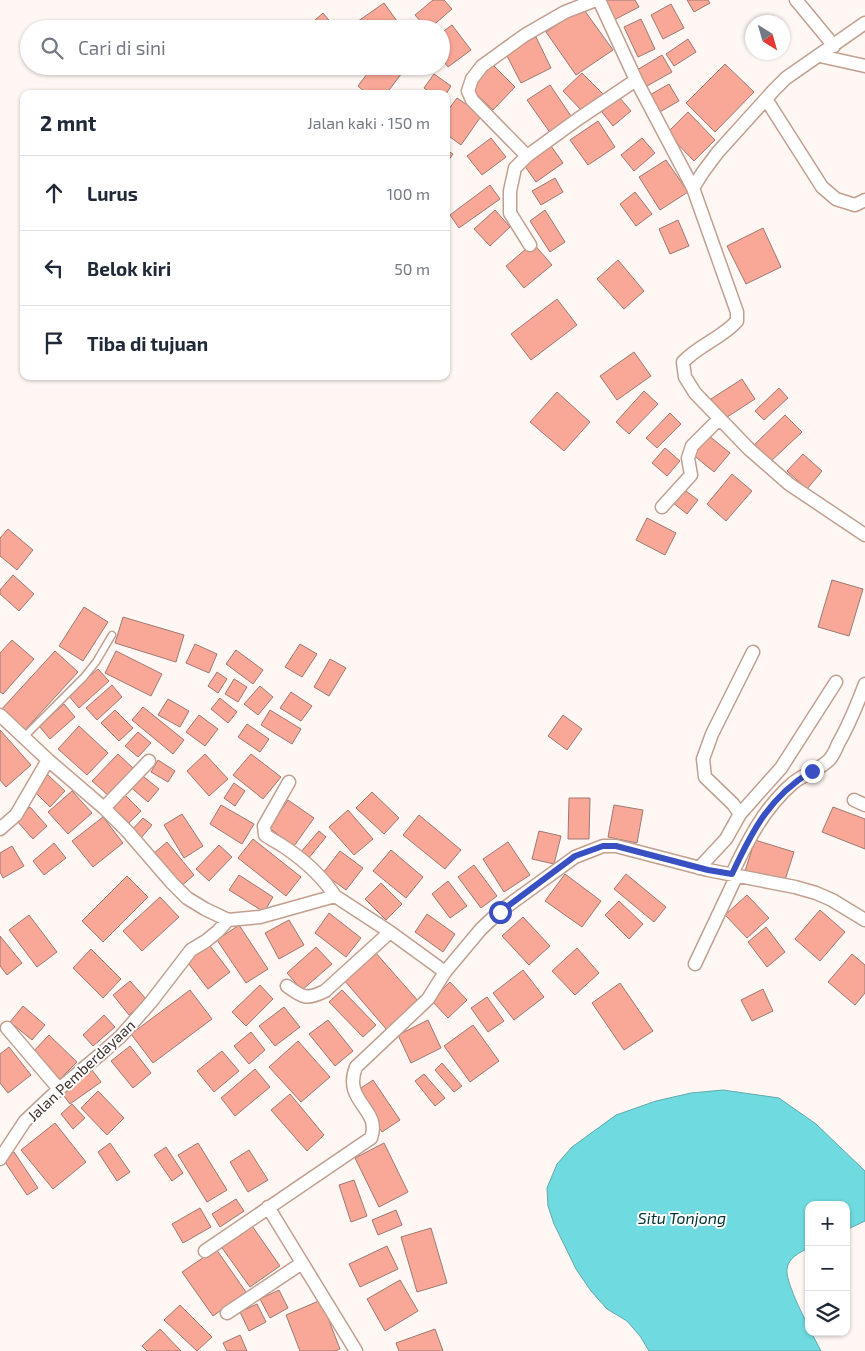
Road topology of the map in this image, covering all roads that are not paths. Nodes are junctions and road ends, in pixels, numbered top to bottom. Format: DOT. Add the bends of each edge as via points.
graph roads {
  1 [pos="597,0"];
  2 [pos="796,0"];
  3 [pos="865,23"];
  4 [pos="834,46"];
  5 [pos="820,56"];
  6 [pos="865,66"];
  7 [pos="636,80"];
  8 [pos="766,99"];
  9 [pos="527,156"];
  10 [pos="693,188"];
  11 [pos="865,200"];
  12 [pos="530,245"];
  13 [pos="719,419"];
  14 [pos="662,507"];
  15 [pos="865,534"];
  16 [pos="112,635"];
  17 [pos="753,652"];
  18 [pos="836,682"];
  19 [pos="865,684"];
  20 [pos="0,715"];
  21 [pos="24,737"];
  22 [pos="48,760"];
  23 [pos="149,760"];
  24 [pos="289,782"];
  25 [pos="104,808"];
  26 [pos="740,814"];
  27 [pos="0,829"];
  28 [pos="699,868"];
  29 [pos="734,875"];
  30 [pos="335,896"];
  31 [pos="228,920"];
  32 [pos="865,920"];
  33 [pos="390,932"];
  34 [pos="695,964"];
  35 [pos="445,972"];
  36 [pos="287,986"];
  37 [pos="7,1028"];
  38 [pos="58,1089"];
  39 [pos="0,1159"];
  40 [pos="268,1207"];
  41 [pos="205,1251"];
  42 [pos="302,1263"];
  43 [pos="226,1313"];
  44 [pos="356,1351"];
  1 -- 7 [label="street"];
  1 -- 9 [label="street" via="564,12 525,35 482,66 472,79 468,90 472,100"];
  2 -- 4 [label="street"];
  3 -- 4 [label="street"];
  4 -- 5 [label="street"];
  5 -- 6 [label="street"];
  5 -- 8 [label="street" via="786,78"];
  7 -- 9 [label="street"];
  7 -- 10 [label="street"];
  8 -- 10 [label="street" via="718,152"];
  8 -- 11 [label="street" via="822,187 836,200 855,205"];
  9 -- 12 [label="street" via="515,168 509,204 510,212"];
  10 -- 13 [label="street" via="737,312 737,321 730,329 692,352 683,362 685,377 695,393"];
  13 -- 14 [label="street" via="692,446 688,458 690,478"];
  13 -- 15 [label="street" via="789,484"];
  16 -- 21 [label="lane" via="84,677"];
  17 -- 26 [label="street" via="712,734 703,760 705,777"];
  18 -- 26 [label="street" via="781,768"];
  19 -- 29 [label="street" via="832,756 782,792 764,813 750,836"];
  20 -- 21 [label="street"];
  21 -- 22 [label="street"];
  22 -- 25 [label="street"];
  22 -- 27 [label="street" via="16,815"];
  23 -- 25 [label="street"];
  24 -- 30 [label="street" via="264,826 265,835 314,870"];
  25 -- 31 [label="street" via="187,898"];
  26 -- 28 [label="street" via="726,839"];
  28 -- 29 [label="street"];
  28 -- 35 [label="street" via="616,846 603,846 575,856 500,912"];
  29 -- 32 [label="street" via="816,894"];
  29 -- 34 [label="street"];
  30 -- 31 [label="street" via="260,917"];
  30 -- 33 [label="street"];
  31 -- 38 [label="street, Jalan Pemberdayaan" via="191,950 120,1036"];
  33 -- 35 [label="street"];
  33 -- 36 [label="street" via="325,991 304,997"];
  35 -- 40 [label="street" via="422,1006 356,1067 352,1076 355,1095 373,1122 372,1138"];
  37 -- 38 [label="street"];
  38 -- 39 [label="street, Jalan Pemberdayaan" via="25,1120"];
  40 -- 41 [label="street"];
  40 -- 42 [label="street"];
  42 -- 43 [label="street"];
  42 -- 44 [label="street"];
}
